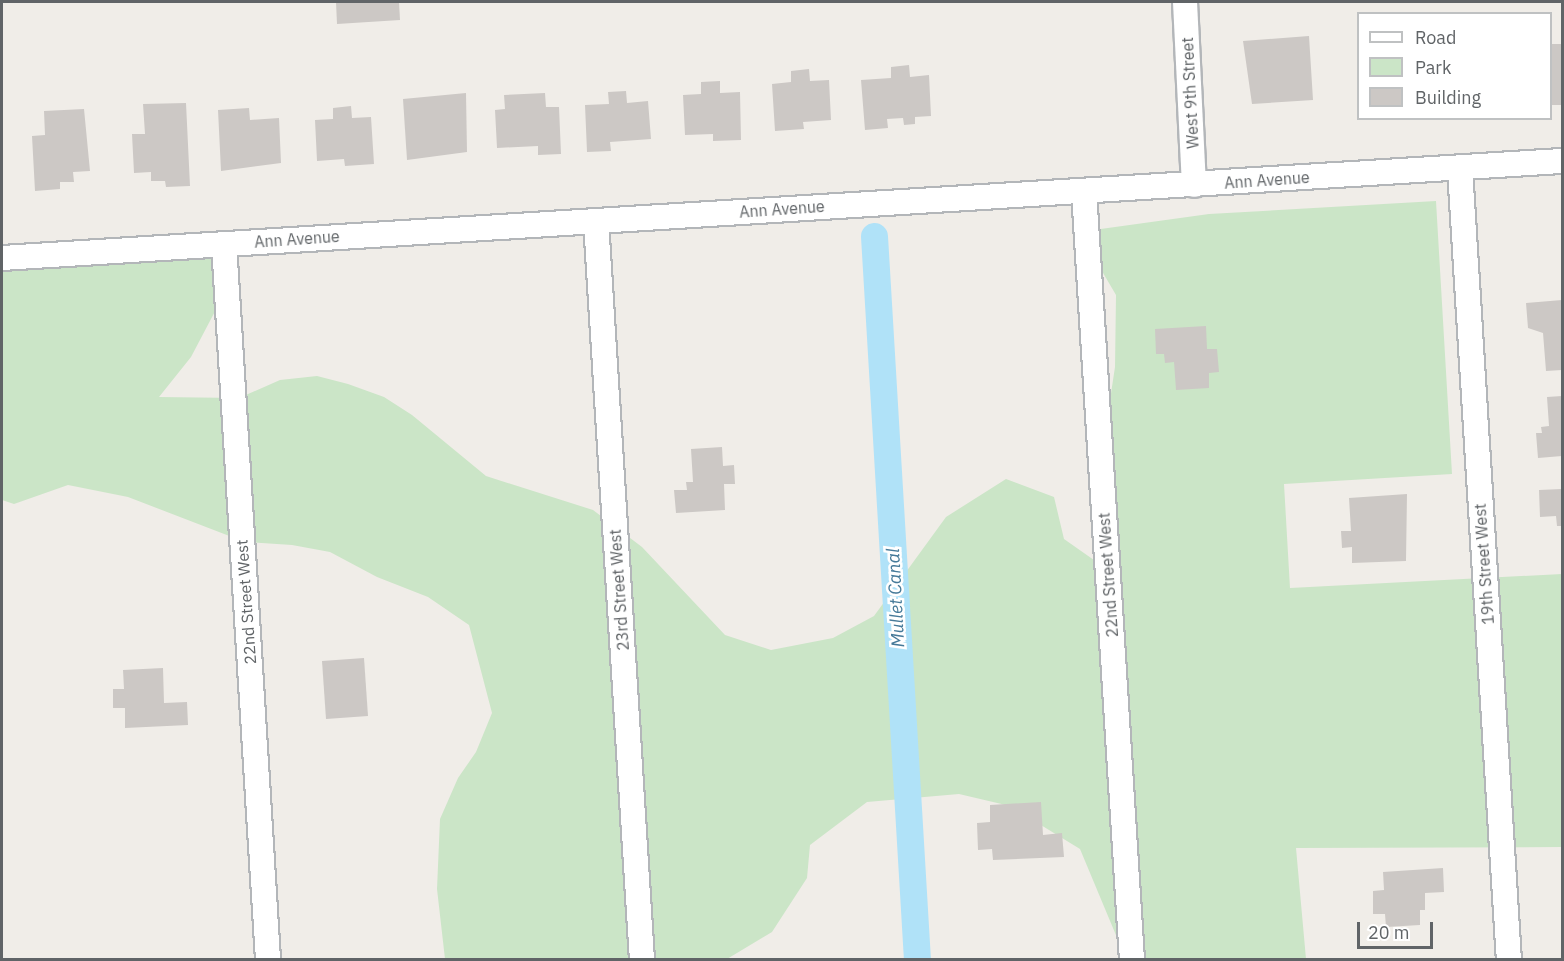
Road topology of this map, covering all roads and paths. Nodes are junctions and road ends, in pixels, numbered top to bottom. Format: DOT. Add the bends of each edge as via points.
graph roads {
  1 [pos="1185,2"];
  2 [pos="1563,161"];
  3 [pos="1460,169"];
  4 [pos="1194,185"];
  5 [pos="1084,191"];
  6 [pos="596,221"];
  7 [pos="224,244"];
  8 [pos="2,258"];
  9 [pos="268,960"];
  10 [pos="642,960"];
  11 [pos="1132,960"];
  12 [pos="1509,960"];
  1 -- 4 [label="street, West 9th Street"];
  2 -- 3 [label="street, Ann Avenue"];
  3 -- 4 [label="street, Ann Avenue"];
  3 -- 12 [label="street, 19th Street West"];
  4 -- 5 [label="street, Ann Avenue"];
  5 -- 6 [label="street, Ann Avenue"];
  5 -- 11 [label="street, 22nd Street West"];
  6 -- 7 [label="street, Ann Avenue"];
  6 -- 10 [label="street, 23rd Street West"];
  7 -- 8 [label="street, Ann Avenue"];
  7 -- 9 [label="street, 22nd Street West"];
}
